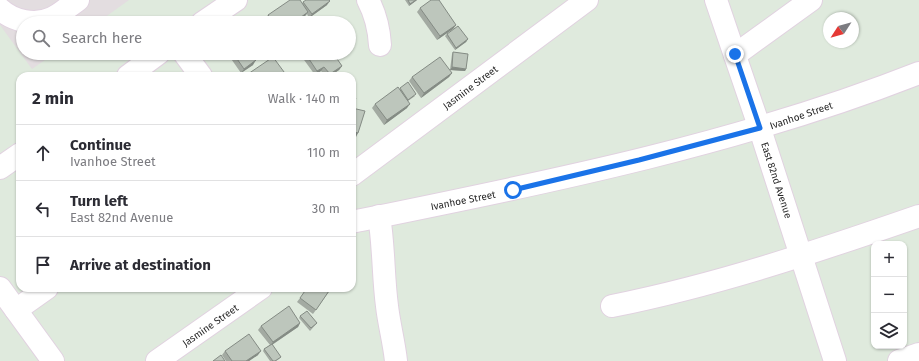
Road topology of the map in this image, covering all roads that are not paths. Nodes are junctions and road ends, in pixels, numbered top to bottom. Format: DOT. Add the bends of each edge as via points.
graph roads {
  1 [pos="78,0"];
  2 [pos="236,0"];
  3 [pos="368,0"];
  4 [pos="587,0"];
  5 [pos="716,0"];
  6 [pos="811,0"];
  7 [pos="0,9"];
  8 [pos="55,16"];
  9 [pos="212,16"];
  10 [pos="16,18"];
  11 [pos="380,45"];
  12 [pos="735,54"];
  13 [pos="150,60"];
  14 [pos="189,60"];
  15 [pos="134,72"];
  16 [pos="198,72"];
  17 [pos="915,74"];
  18 [pos="760,128"];
  19 [pos="16,157"];
  20 [pos="0,168"];
  21 [pos="356,172"];
  22 [pos="379,216"];
  23 [pos="919,216"];
  24 [pos="356,221"];
  25 [pos="801,257"];
  26 [pos="0,288"];
  27 [pos="41,292"];
  28 [pos="255,292"];
  29 [pos="612,306"];
  30 [pos="16,310"];
  31 [pos="919,354"];
  32 [pos="53,361"];
  33 [pos="157,361"];
  34 [pos="396,361"];
  35 [pos="835,361"];
  36 [pos="899,361"];
  1 -- 8 [label="street"];
  2 -- 9 [label="street"];
  3 -- 11 [label="street" via="379,28"];
  4 -- 21 [label="street, Jasmine Street"];
  5 -- 12 [label="street, East 82nd Avenue"];
  6 -- 12 [label="street"];
  7 -- 10 [label="street"];
  12 -- 18 [label="street, East 82nd Avenue"];
  13 -- 15 [label="street"];
  14 -- 16 [label="street"];
  17 -- 18 [label="street, Ivanhoe Street"];
  18 -- 22 [label="street, Ivanhoe Street" via="513,190"];
  18 -- 25 [label="street, East 82nd Avenue"];
  19 -- 20 [label="street"];
  22 -- 24 [label="street, Ivanhoe Street"];
  22 -- 34 [label="street" via="383,238 387,307"];
  23 -- 25 [label="street"];
  25 -- 29 [label="street" via="672,294"];
  25 -- 35 [label="street, East 82nd Avenue"];
  26 -- 30 [label="street"];
  27 -- 30 [label="street"];
  28 -- 33 [label="street, Jasmine Street"];
  30 -- 32 [label="street"];
  31 -- 36 [label="street"];
}
